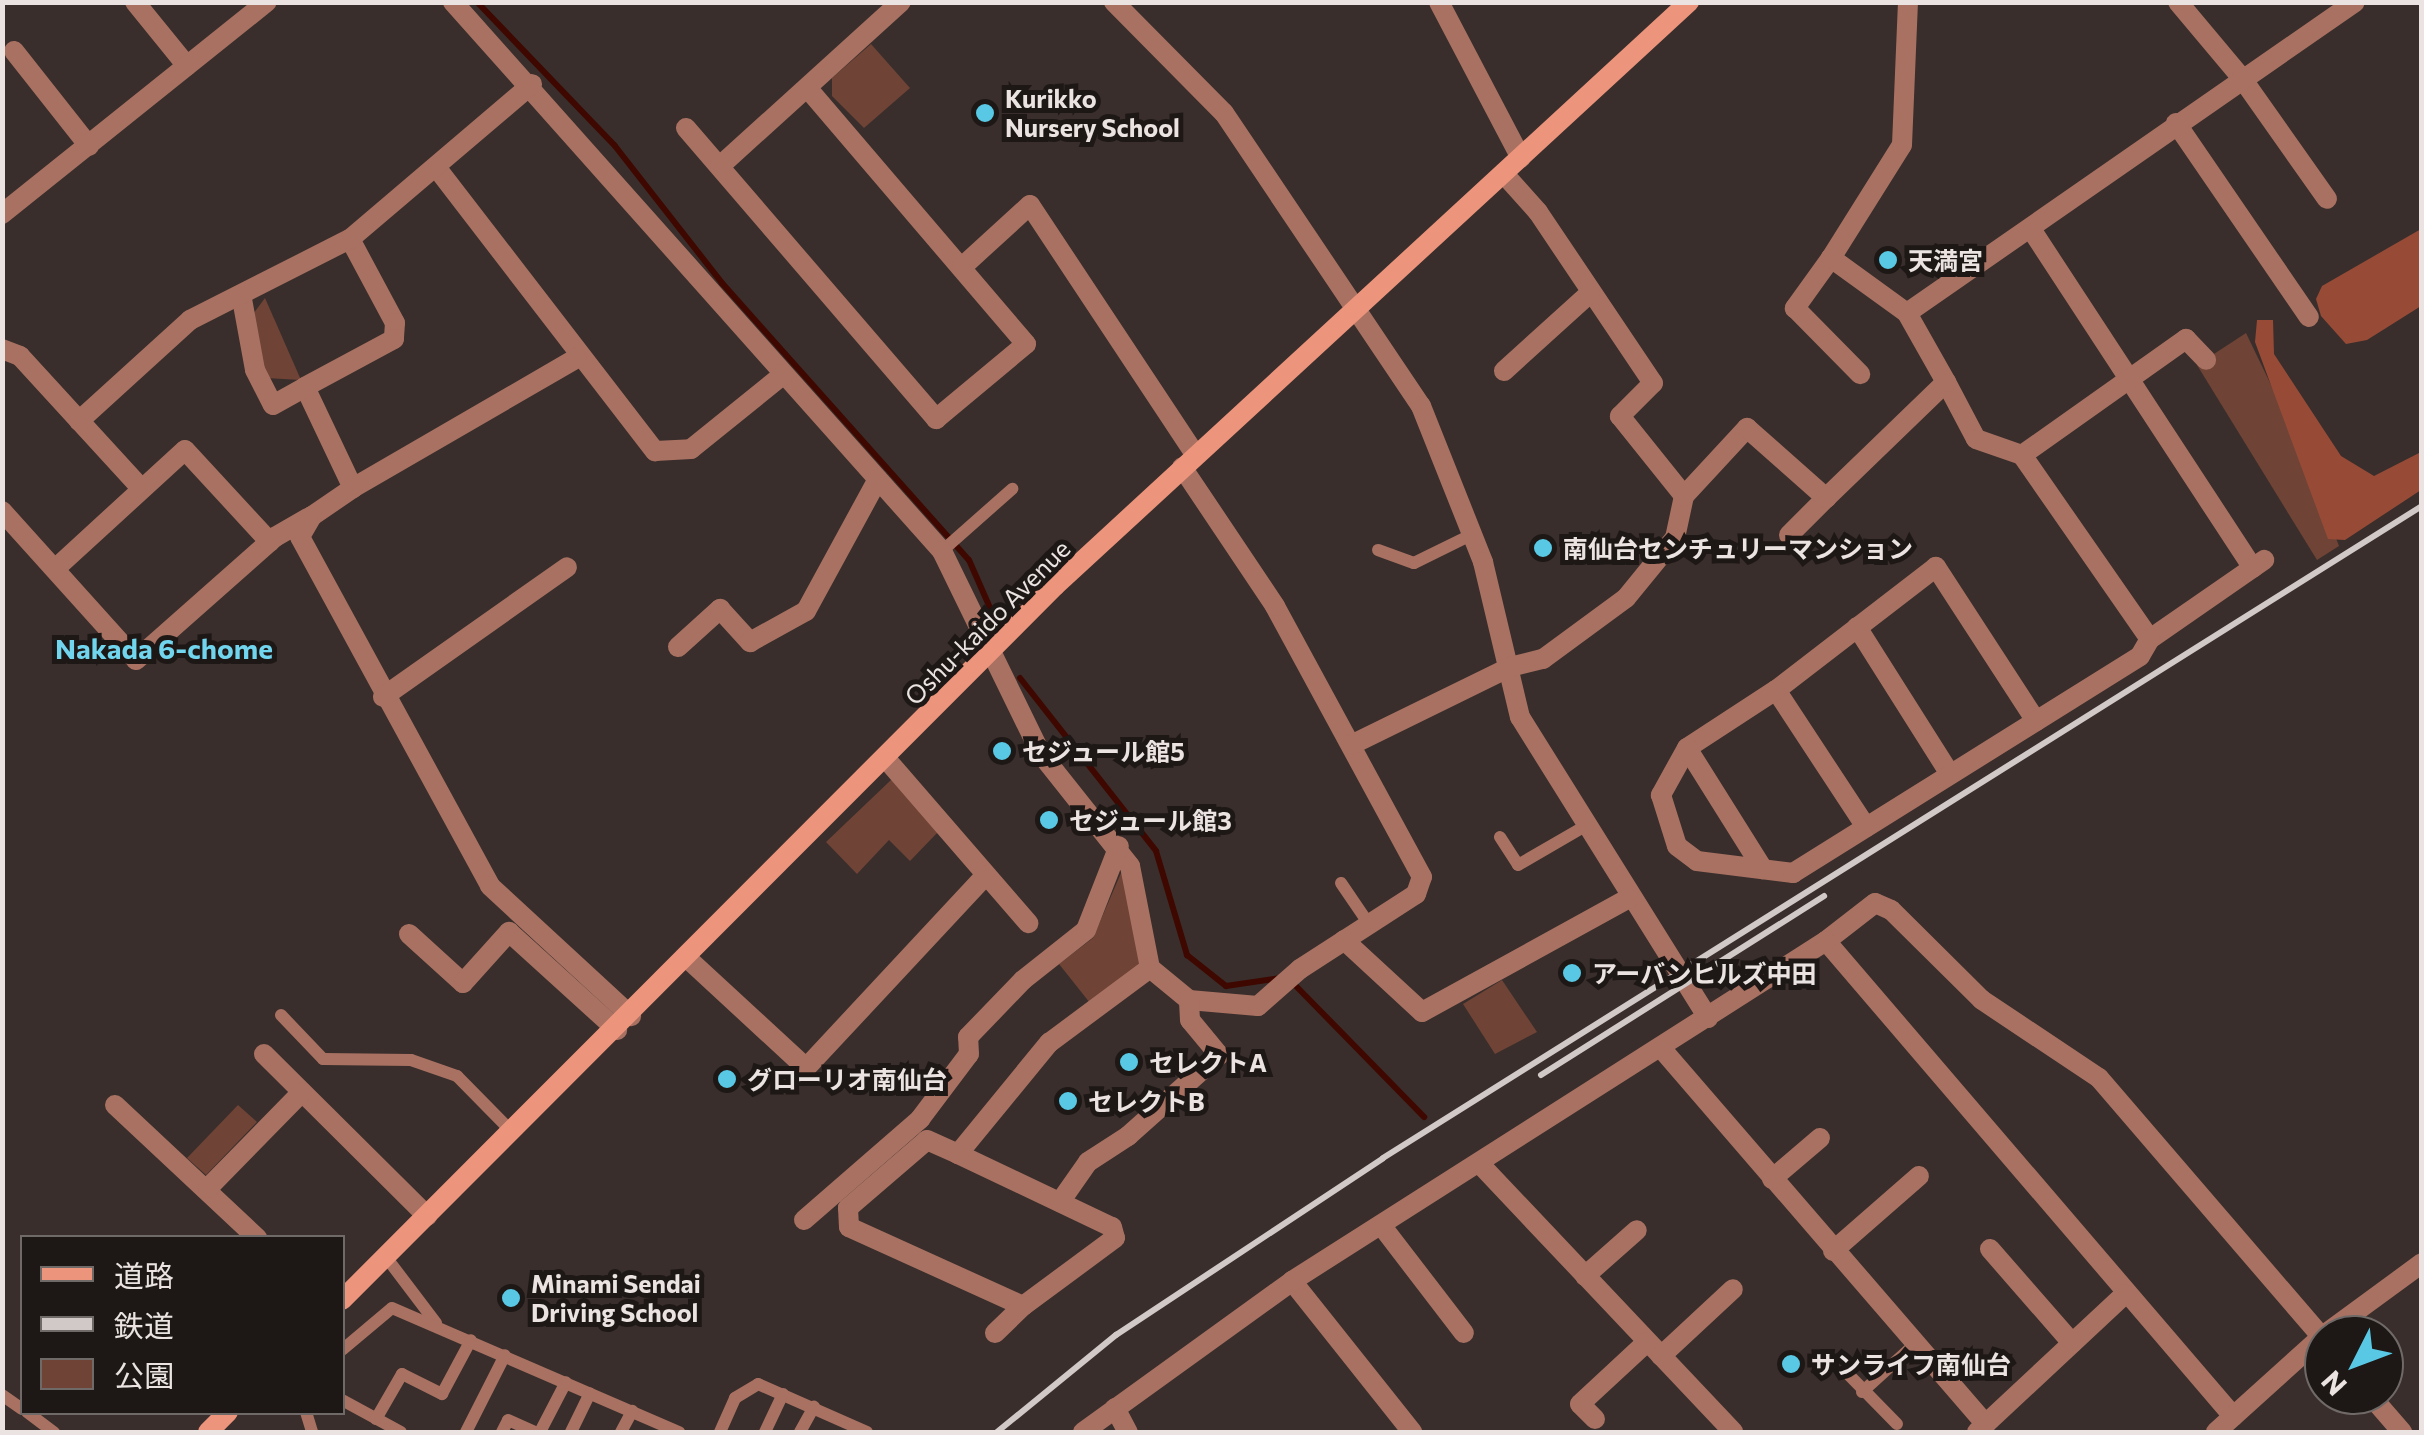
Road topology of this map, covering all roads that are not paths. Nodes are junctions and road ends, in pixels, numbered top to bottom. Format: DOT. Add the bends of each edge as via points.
graph roads {
  1 [pos="136,2"];
  2 [pos="267,2"];
  3 [pos="453,2"];
  4 [pos="901,2"];
  5 [pos="1114,2"];
  6 [pos="1438,2"];
  7 [pos="1689,2"];
  8 [pos="1908,2"];
  9 [pos="2178,2"];
  10 [pos="2312,2"];
  11 [pos="2355,2"];
  12 [pos="2325,22"];
  13 [pos="14,50"];
  14 [pos="187,66"];
  15 [pos="2241,77"];
  16 [pos="532,84"];
  17 [pos="807,88"];
  18 [pos="2176,122"];
  19 [pos="686,128"];
  20 [pos="89,146"];
  21 [pos="1521,158"];
  22 [pos="720,166"];
  23 [pos="436,167"];
  24 [pos="1504,174"];
  25 [pos="2327,199"];
  26 [pos="2,214"];
  27 [pos="2030,229"];
  28 [pos="350,239"];
  29 [pos="1831,258"];
  30 [pos="962,267"];
  31 [pos="1590,294"];
  32 [pos="242,298"];
  33 [pos="1353,312"];
  34 [pos="1907,313"];
  35 [pos="2308,317"];
  36 [pos="2,349"];
  37 [pos="577,358"];
  38 [pos="2206,360"];
  39 [pos="1504,371"];
  40 [pos="784,374"];
  41 [pos="1860,374"];
  42 [pos="2132,378"];
  43 [pos="1946,382"];
  44 [pos="305,388"];
  45 [pos="79,422"];
  46 [pos="2022,456"];
  47 [pos="1189,461"];
  48 [pos="878,479"];
  49 [pos="142,488"];
  50 [pos="354,488"];
  51 [pos="1012,489"];
  52 [pos="1684,496"];
  53 [pos="1826,498"];
  54 [pos="2,511"];
  55 [pos="312,516"];
  56 [pos="1473,534"];
  57 [pos="1789,534"];
  58 [pos="270,542"];
  59 [pos="1378,550"];
  60 [pos="942,551"];
  61 [pos="566,567"];
  62 [pos="55,570"];
  63 [pos="1857,628"];
  64 [pos="2150,640"];
  65 [pos="678,647"];
  66 [pos="989,654"];
  67 [pos="1510,667"];
  68 [pos="1776,690"];
  69 [pos="383,697"];
  70 [pos="2036,721"];
  71 [pos="1351,744"];
  72 [pos="1687,748"];
  73 [pos="886,760"];
  74 [pos="1950,774"];
  75 [pos="1588,825"];
  76 [pos="1866,827"];
  77 [pos="1500,838"];
  78 [pos="1119,846"];
  79 [pos="1763,869"];
  80 [pos="986,875"];
  81 [pos="1341,883"];
  82 [pos="1632,897"];
  83 [pos="1028,923"];
  84 [pos="1369,924"];
  85 [pos="409,934"];
  86 [pos="1344,940"];
  87 [pos="1826,941"];
  88 [pos="688,958"];
  89 [pos="1150,968"];
  90 [pos="1188,1000"];
  91 [pos="281,1015"];
  92 [pos="1708,1018"];
  93 [pos="624,1023"];
  94 [pos="1661,1048"];
  95 [pos="264,1054"];
  96 [pos="302,1092"];
  97 [pos="115,1105"];
  98 [pos="513,1132"];
  99 [pos="1820,1138"];
  100 [pos="958,1154"];
  101 [pos="1478,1164"];
  102 [pos="1919,1176"];
  103 [pos="1772,1179"];
  104 [pos="208,1188"];
  105 [pos="1060,1202"];
  106 [pos="428,1216"];
  107 [pos="804,1220"];
  108 [pos="1381,1225"];
  109 [pos="1637,1230"];
  110 [pos="254,1235"];
  111 [pos="1990,1249"];
  112 [pos="1832,1250"];
  113 [pos="386,1257"];
  114 [pos="2422,1263"];
  115 [pos="1585,1276"];
  116 [pos="1292,1281"];
  117 [pos="1732,1289"];
  118 [pos="2125,1294"];
  119 [pos="345,1297"];
  120 [pos="1023,1306"];
  121 [pos="2353,1315"];
  122 [pos="2304,1316"];
  123 [pos="437,1325"];
  124 [pos="995,1333"];
  125 [pos="1464,1333"];
  126 [pos="471,1340"];
  127 [pos="2072,1343"];
  128 [pos="1916,1344"];
  129 [pos="345,1347"];
  130 [pos="1654,1349"];
  131 [pos="2304,1354"];
  132 [pos="505,1355"];
  133 [pos="1848,1374"];
  134 [pos="566,1382"];
  135 [pos="1862,1392"];
  136 [pos="590,1393"];
  137 [pos="783,1394"];
  138 [pos="345,1402"];
  139 [pos="814,1407"];
  140 [pos="1115,1408"];
  141 [pos="632,1411"];
  142 [pos="31,1415"];
  143 [pos="2232,1416"];
  144 [pos="376,1418"];
  145 [pos="842,1418"];
  146 [pos="1594,1419"];
  147 [pos="1897,1424"];
  148 [pos="1981,1428"];
  149 [pos="395,1431"];
  150 [pos="54,1432"];
  151 [pos="466,1432"];
  152 [pos="502,1432"];
  153 [pos="538,1432"];
  154 [pos="572,1432"];
  155 [pos="622,1432"];
  156 [pos="674,1432"];
  157 [pos="720,1432"];
  158 [pos="765,1432"];
  159 [pos="800,1432"];
  160 [pos="835,1432"];
  161 [pos="867,1432"];
  162 [pos="1083,1432"];
  163 [pos="1128,1432"];
  164 [pos="1412,1432"];
  165 [pos="1733,1432"];
  166 [pos="2216,1432"];
  1 -- 14 [label="street"];
  2 -- 14 [label="street"];
  3 -- 16 [label="street"];
  4 -- 17 [label="street"];
  5 -- 33 [label="street" via="1224,113"];
  6 -- 21 [label="street"];
  7 -- 21 [label="main road, Oshu-kaido Avenue"];
  8 -- 29 [label="street" via="1902,145"];
  9 -- 15 [label="street"];
  10 -- 12 [label="street"];
  11 -- 12 [label="street"];
  12 -- 15 [label="street"];
  13 -- 20 [label="street"];
  14 -- 20 [label="street"];
  15 -- 18 [label="street"];
  15 -- 25 [label="street"];
  16 -- 23 [label="street"];
  16 -- 40 [label="street"];
  17 -- 22 [label="street"];
  17 -- 30 [label="street"];
  18 -- 27 [label="street"];
  18 -- 35 [label="street"];
  19 -- 22 [label="street"];
  20 -- 26 [label="street"];
  21 -- 24 [label="main road, Oshu-kaido Avenue"];
  22 -- 30 [label="street" via="936,418 1026,344"];
  23 -- 28 [label="street"];
  23 -- 37 [label="street"];
  24 -- 31 [label="street" via="1538,212"];
  24 -- 33 [label="main road, Oshu-kaido Avenue"];
  27 -- 34 [label="street"];
  27 -- 42 [label="street"];
  28 -- 32 [label="street"];
  28 -- 44 [label="street" via="396,324 394,339"];
  29 -- 34 [label="street"];
  29 -- 41 [label="street" via="1795,308"];
  30 -- 47 [label="street" via="1030,205"];
  31 -- 39 [label="street"];
  31 -- 52 [label="street" via="1653,383 1620,416"];
  32 -- 44 [label="street" via="256,370 273,404"];
  32 -- 45 [label="street" via="190,320"];
  33 -- 47 [label="main road, Oshu-kaido Avenue"];
  33 -- 56 [label="street" via="1438,436"];
  34 -- 43 [label="street"];
  36 -- 45 [label="street" via="20,356"];
  37 -- 40 [label="street" via="643,440 668,454 691,448"];
  37 -- 50 [label="street"];
  38 -- 42 [label="street" via="2186,339"];
  40 -- 48 [label="street"];
  42 -- 46 [label="street"];
  42 -- 64 [label="street" via="2135,393 2259,564"];
  43 -- 46 [label="street" via="1976,439"];
  43 -- 53 [label="street"];
  44 -- 50 [label="street"];
  45 -- 49 [label="street"];
  46 -- 64 [label="street"];
  47 -- 66 [label="main road, Oshu-kaido Avenue"];
  47 -- 71 [label="street"];
  48 -- 60 [label="street"];
  48 -- 65 [label="street" via="806,611 750,642 720,609"];
  49 -- 58 [label="street" via="185,450"];
  49 -- 62 [label="street"];
  50 -- 55 [label="street"];
  51 -- 60 [label="lane"];
  52 -- 53 [label="street" via="1748,428"];
  52 -- 67 [label="street" via="1675,538 1648,577 1542,659"];
  53 -- 57 [label="street"];
  54 -- 62 [label="street"];
  55 -- 58 [label="street"];
  55 -- 69 [label="street" via="300,537 302,552"];
  56 -- 59 [label="lane" via="1414,563"];
  56 -- 67 [label="street"];
  58 -- 62 [label="street" via="136,660"];
  60 -- 66 [label="street"];
  61 -- 69 [label="street"];
  63 -- 68 [label="street"];
  63 -- 70 [label="street" via="1936,567"];
  63 -- 74 [label="street"];
  64 -- 70 [label="street" via="2140,656"];
  66 -- 73 [label="main road, Oshu-kaido Avenue"];
  66 -- 78 [label="street" via="1041,754"];
  67 -- 71 [label="street"];
  67 -- 75 [label="street" via="1520,716"];
  68 -- 72 [label="street"];
  68 -- 76 [label="street"];
  69 -- 93 [label="street" via="490,886"];
  70 -- 74 [label="street"];
  71 -- 84 [label="street" via="1422,877 1416,894"];
  72 -- 79 [label="street"];
  72 -- 79 [label="street" via="1661,794 1678,846 1698,861"];
  73 -- 80 [label="street"];
  73 -- 88 [label="main road, Oshu-kaido Avenue"];
  74 -- 76 [label="street"];
  75 -- 77 [label="lane" via="1518,865"];
  75 -- 82 [label="street"];
  76 -- 79 [label="street" via="1792,873"];
  78 -- 89 [label="street" via="1130,866"];
  78 -- 107 [label="street" via="1086,930 1023,980 968,1037 969,1054 920,1119"];
  80 -- 83 [label="street"];
  80 -- 88 [label="street" via="806,1068"];
  81 -- 84 [label="lane"];
  82 -- 86 [label="street" via="1422,1012"];
  82 -- 92 [label="street"];
  84 -- 86 [label="street"];
  85 -- 93 [label="street" via="463,983 509,932"];
  86 -- 90 [label="street" via="1258,1006"];
  87 -- 92 [label="street"];
  87 -- 118 [label="street"];
  87 -- 122 [label="street" via="1875,903 1891,910 1982,1000 2099,1078"];
  88 -- 93 [label="main road, Oshu-kaido Avenue"];
  89 -- 90 [label="street"];
  89 -- 100 [label="street" via="1049,1042"];
  90 -- 105 [label="street" via="1190,1020 1219,1056 1088,1162"];
  91 -- 98 [label="lane" via="322,1059 411,1060 457,1076"];
  92 -- 94 [label="street"];
  93 -- 98 [label="main road, Oshu-kaido Avenue"];
  94 -- 101 [label="street"];
  94 -- 103 [label="street"];
  95 -- 96 [label="street"];
  96 -- 104 [label="street"];
  96 -- 106 [label="street"];
  97 -- 104 [label="street"];
  98 -- 106 [label="main road, Oshu-kaido Avenue"];
  99 -- 103 [label="street"];
  100 -- 105 [label="street"];
  100 -- 120 [label="street" via="927,1140 848,1208 850,1227"];
  101 -- 108 [label="street"];
  101 -- 115 [label="street"];
  102 -- 112 [label="street"];
  103 -- 112 [label="street"];
  104 -- 110 [label="street"];
  105 -- 120 [label="street" via="1112,1226 1115,1238"];
  106 -- 113 [label="main road, Oshu-kaido Avenue"];
  108 -- 116 [label="street"];
  108 -- 125 [label="street"];
  109 -- 115 [label="street"];
  111 -- 127 [label="street"];
  112 -- 128 [label="street"];
  113 -- 119 [label="main road, Oshu-kaido Avenue"];
  113 -- 123 [label="lane"];
  114 -- 121 [label="street"];
  115 -- 130 [label="street"];
  116 -- 140 [label="street"];
  116 -- 164 [label="street"];
  117 -- 130 [label="street"];
  118 -- 127 [label="street"];
  118 -- 143 [label="street"];
  120 -- 124 [label="street"];
  123 -- 126 [label="lane"];
  123 -- 129 [label="lane" via="392,1308"];
  126 -- 132 [label="lane"];
  126 -- 144 [label="lane" via="442,1394 402,1374"];
  127 -- 148 [label="street"];
  128 -- 135 [label="lane"];
  128 -- 148 [label="street"];
  130 -- 146 [label="street" via="1580,1404"];
  130 -- 165 [label="street"];
  131 -- 143 [label="street"];
  132 -- 134 [label="lane"];
  132 -- 151 [label="lane"];
  133 -- 135 [label="lane"];
  134 -- 136 [label="lane"];
  134 -- 153 [label="lane"];
  135 -- 147 [label="lane"];
  136 -- 141 [label="lane"];
  136 -- 154 [label="lane"];
  137 -- 139 [label="lane"];
  137 -- 157 [label="lane" via="758,1384 744,1390"];
  137 -- 158 [label="lane"];
  138 -- 144 [label="lane"];
  139 -- 145 [label="lane"];
  139 -- 159 [label="lane"];
  140 -- 162 [label="street"];
  140 -- 163 [label="street"];
  141 -- 155 [label="lane"];
  141 -- 156 [label="lane"];
  142 -- 150 [label="lane"];
  143 -- 166 [label="street"];
  144 -- 149 [label="lane"];
  145 -- 160 [label="lane"];
  145 -- 161 [label="lane"];
  152 -- 153 [label="lane" via="508,1420"];
}
